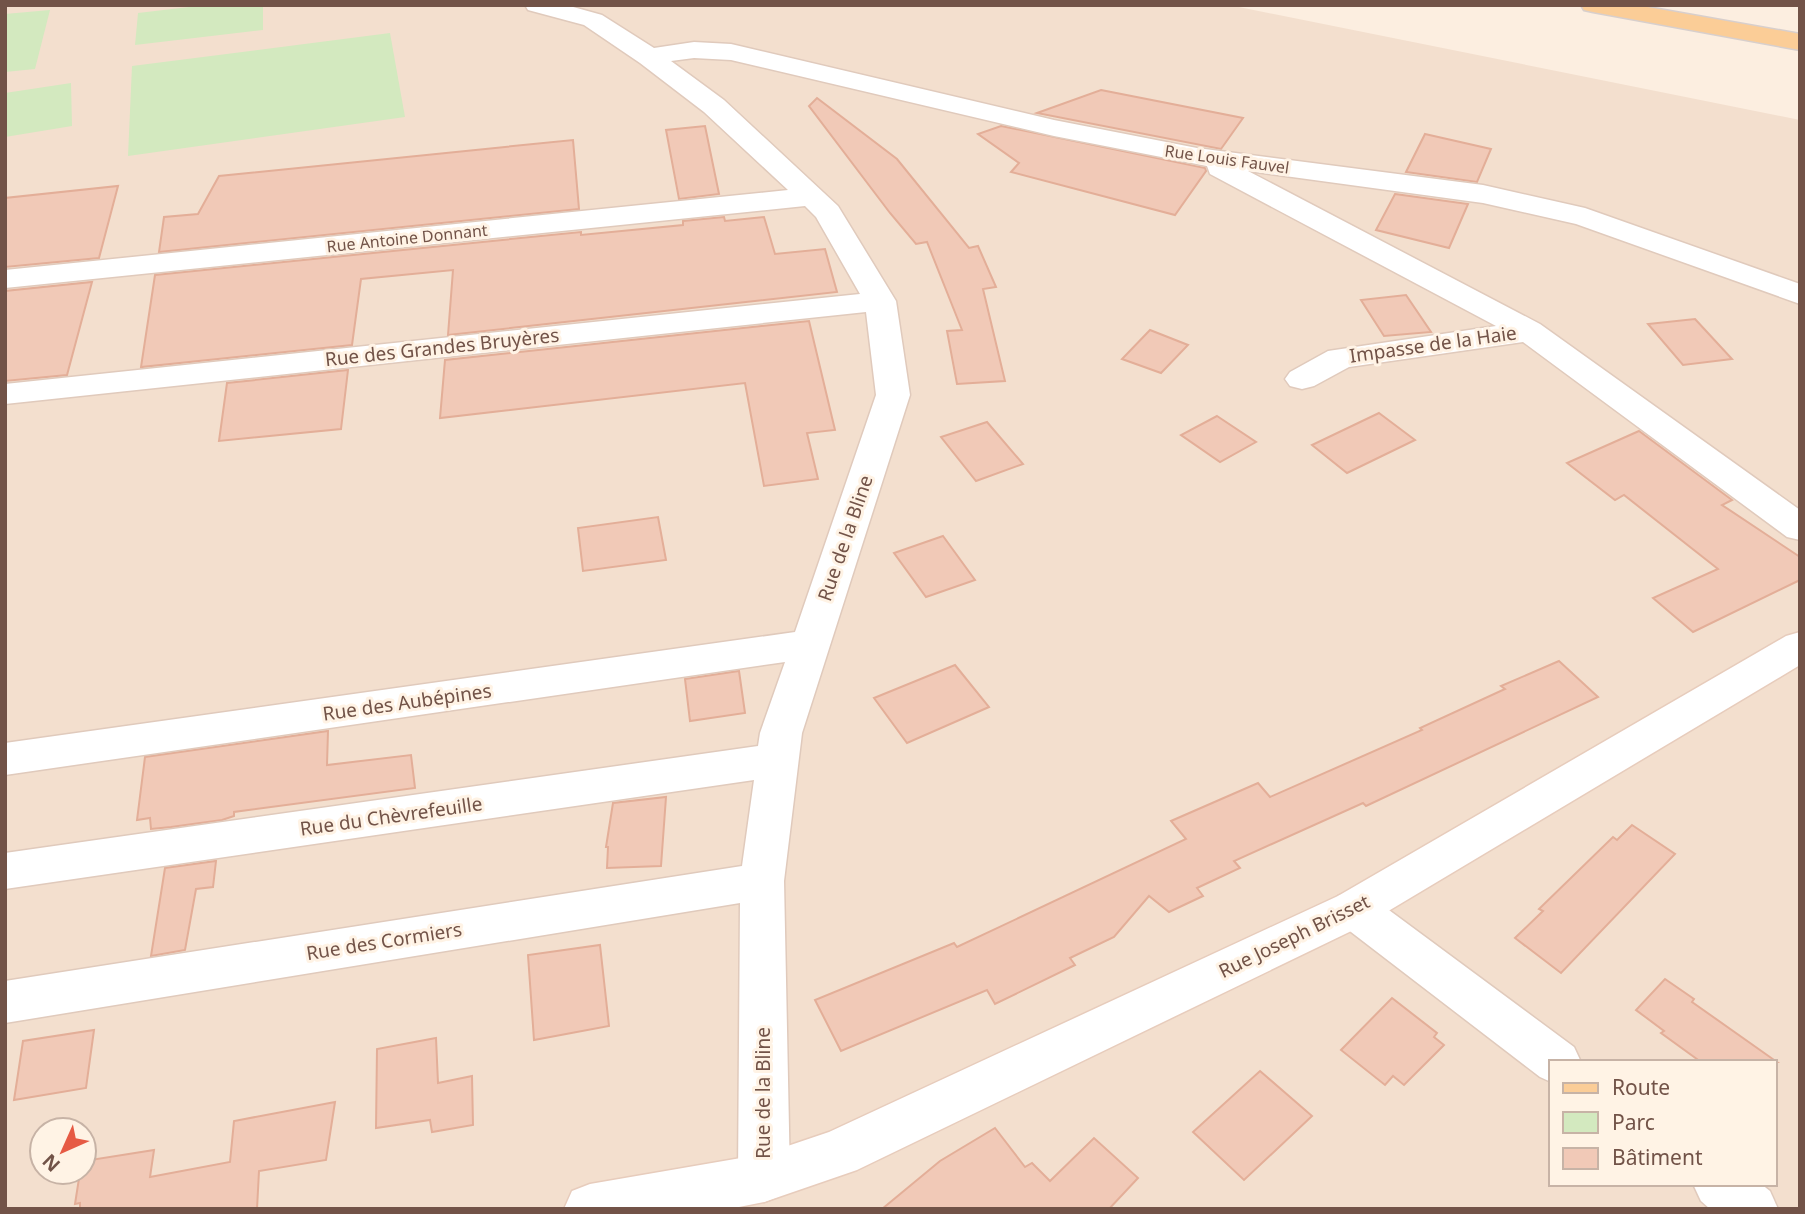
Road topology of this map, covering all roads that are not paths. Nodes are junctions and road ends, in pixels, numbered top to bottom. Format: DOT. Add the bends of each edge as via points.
graph roads {
  1 [pos="537,5"];
  2 [pos="1593,5"];
  3 [pos="1800,42"];
  4 [pos="649,57"];
  5 [pos="1197,156"];
  6 [pos="809,197"];
  7 [pos="5,279"];
  8 [pos="1800,295"];
  9 [pos="880,301"];
  10 [pos="1529,331"];
  11 [pos="1301,379"];
  12 [pos="5,394"];
  13 [pos="1800,528"];
  14 [pos="809,644"];
  15 [pos="1800,646"];
  16 [pos="5,759"];
  17 [pos="777,760"];
  18 [pos="5,871"];
  19 [pos="762,881"];
  20 [pos="1354,909"];
  21 [pos="5,1002"];
  22 [pos="1554,1060"];
  23 [pos="1722,1186"];
  24 [pos="766,1194"];
  25 [pos="590,1209"];
  26 [pos="1752,1209"];
  1 -- 4 [label="street, Rue de la Bline" via="593,20"];
  2 -- 3 [label="main road"];
  4 -- 5 [label="street, Rue Louis Fauvel" via="694,50 731,52 1054,128"];
  4 -- 6 [label="street, Rue de la Bline" via="714,106"];
  5 -- 8 [label="street, Rue Louis Fauvel" via="1483,194 1585,217"];
  5 -- 10 [label="street"];
  6 -- 7 [label="street, Rue Antoine Donnant"];
  6 -- 9 [label="street, Rue de la Bline" via="828,212"];
  9 -- 12 [label="street, Rue des Grandes Bruyères"];
  9 -- 14 [label="street, Rue de la Bline" via="893,395"];
  10 -- 11 [label="street, Impasse de la Haie" via="1340,358"];
  10 -- 13 [label="street"];
  14 -- 16 [label="street, Rue des Aubépines"];
  14 -- 17 [label="street, Rue de la Bline"];
  15 -- 20 [label="street, Rue Joseph Brisset"];
  17 -- 18 [label="street, Rue du Chèvrefeuille"];
  17 -- 19 [label="street, Rue de la Bline"];
  19 -- 21 [label="street, Rue des Cormiers"];
  19 -- 24 [label="street, Rue de la Bline"];
  20 -- 22 [label="street"];
  20 -- 24 [label="street, Rue Joseph Brisset" via="839,1153"];
  23 -- 26 [label="street"];
  24 -- 25 [label="street, Rue Joseph Brisset"];
}
